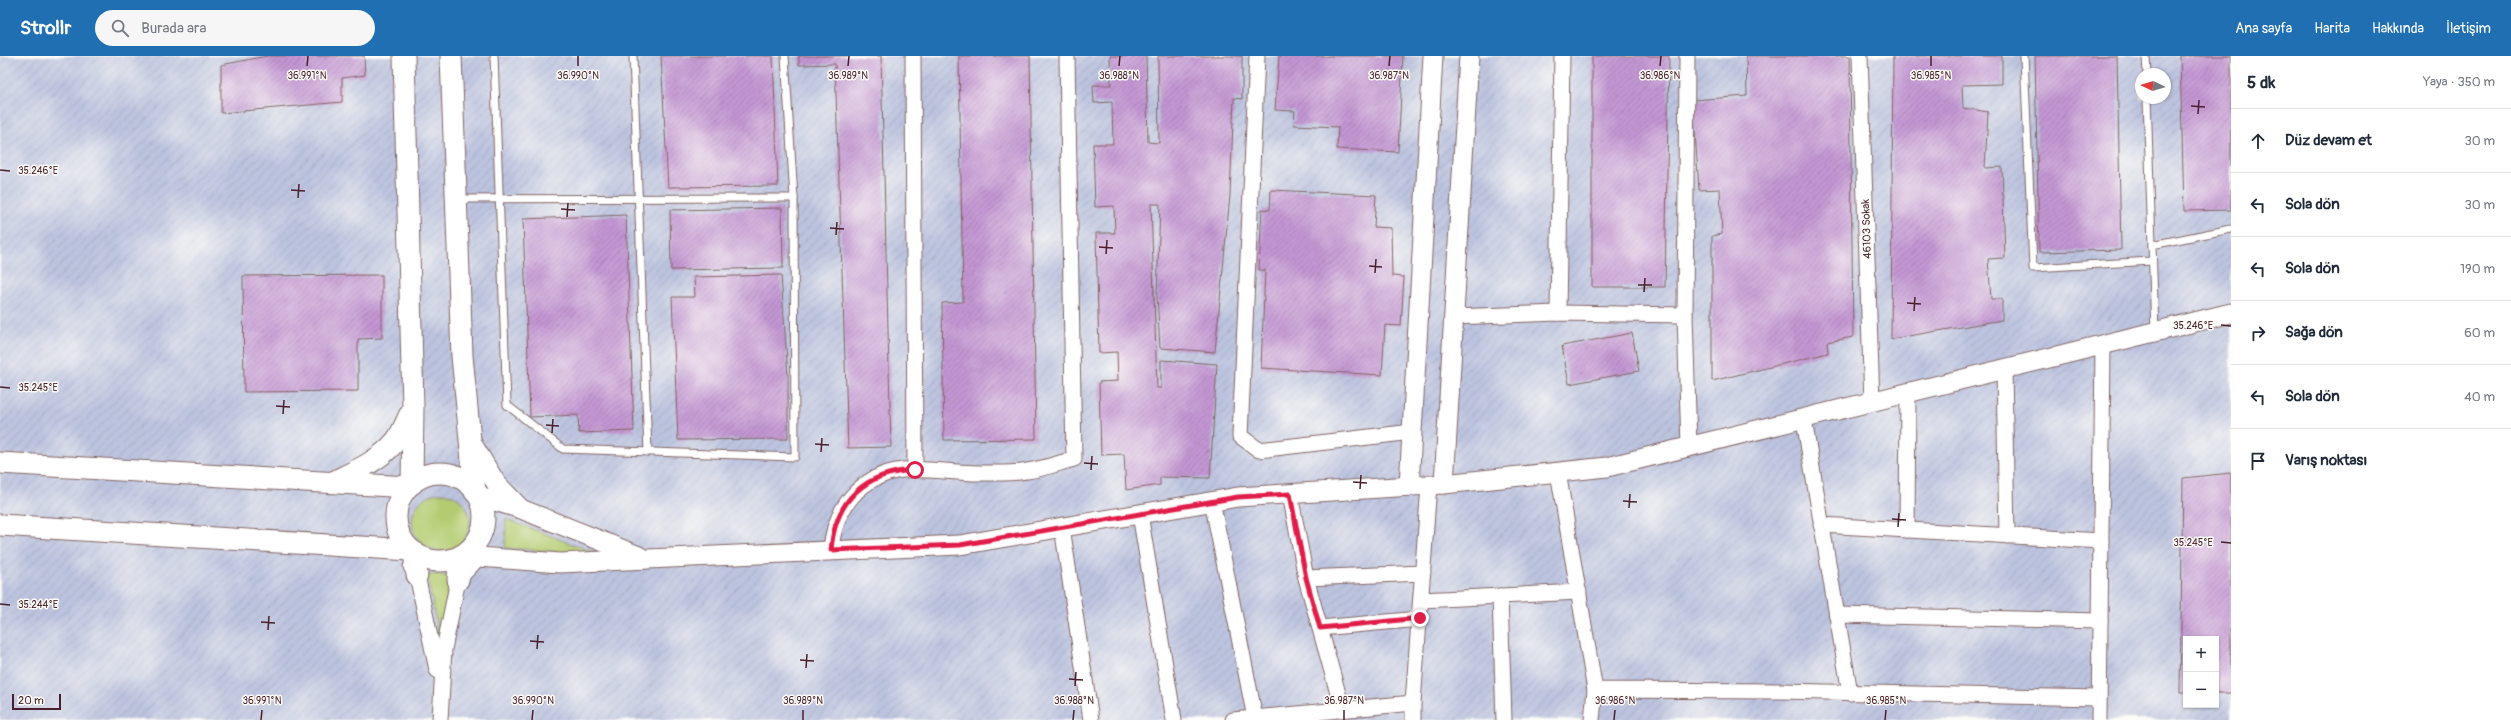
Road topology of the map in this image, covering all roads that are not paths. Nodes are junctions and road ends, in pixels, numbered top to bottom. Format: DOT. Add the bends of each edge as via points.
graph roads {
  1 [pos="404,56"];
  2 [pos="450,56"];
  3 [pos="494,56"];
  4 [pos="633,56"];
  5 [pos="785,56"];
  6 [pos="913,56"];
  7 [pos="1067,56"];
  8 [pos="1257,56"];
  9 [pos="1433,56"];
  10 [pos="1469,56"];
  11 [pos="1562,56"];
  12 [pos="1687,56"];
  13 [pos="1860,56"];
  14 [pos="2024,56"];
  15 [pos="2146,56"];
  16 [pos="2147,68"];
  17 [pos="2148,104"];
  18 [pos="794,198"];
  19 [pos="456,199"];
  20 [pos="498,199"];
  21 [pos="637,199"];
  22 [pos="2231,229"];
  23 [pos="2152,244"];
  24 [pos="2152,261"];
  25 [pos="1558,313"];
  26 [pos="2231,313"];
  27 [pos="1686,315"];
  28 [pos="1454,317"];
  29 [pos="2155,332"];
  30 [pos="2103,345"];
  31 [pos="2004,370"];
  32 [pos="1908,394"];
  33 [pos="1872,402"];
  34 [pos="413,408"];
  35 [pos="1804,420"];
  36 [pos="1412,432"];
  37 [pos="470,442"];
  38 [pos="1689,447"];
  39 [pos="648,452"];
  40 [pos="0,463"];
  41 [pos="915,470"];
  42 [pos="1558,472"];
  43 [pos="332,483"];
  44 [pos="1437,484"];
  45 [pos="410,486"];
  46 [pos="1409,486"];
  47 [pos="477,494"];
  48 [pos="1290,494"];
  49 [pos="1212,501"];
  50 [pos="521,510"];
  51 [pos="1140,514"];
  52 [pos="0,525"];
  53 [pos="1821,525"];
  54 [pos="1062,527"];
  55 [pos="1907,530"];
  56 [pos="2007,536"];
  57 [pos="2101,541"];
  58 [pos="391,549"];
  59 [pos="831,550"];
  60 [pos="413,551"];
  61 [pos="468,555"];
  62 [pos="644,558"];
  63 [pos="1423,572"];
  64 [pos="417,575"];
  65 [pos="1306,578"];
  66 [pos="458,580"];
  67 [pos="1579,592"];
  68 [pos="1500,596"];
  69 [pos="1421,600"];
  70 [pos="1836,615"];
  71 [pos="1420,618"];
  72 [pos="2100,621"];
  73 [pos="1320,628"];
  74 [pos="441,688"];
  75 [pos="1595,690"];
  76 [pos="1850,693"];
  77 [pos="2099,698"];
  78 [pos="1413,703"];
  79 [pos="1342,708"];
  80 [pos="1255,718"];
  81 [pos="440,720"];
  82 [pos="1091,720"];
  83 [pos="1174,720"];
  84 [pos="1233,720"];
  85 [pos="1413,720"];
  86 [pos="1504,720"];
  87 [pos="1592,720"];
  88 [pos="2099,720"];
  1 -- 34 [label="main road"];
  2 -- 19 [label="main road"];
  3 -- 20 [label="lane"];
  4 -- 21 [label="lane"];
  5 -- 18 [label="lane"];
  6 -- 41 [label="street"];
  7 -- 41 [label="street" via="1074,459 1027,472"];
  8 -- 36 [label="street" via="1240,436 1259,450"];
  9 -- 36 [label="street"];
  10 -- 28 [label="street"];
  11 -- 25 [label="street"];
  12 -- 27 [label="street"];
  13 -- 33 [label="street, 46103 Sokak"];
  14 -- 24 [label="lane" via="2033,268"];
  15 -- 16 [label="lane"];
  17 -- 23 [label="lane"];
  18 -- 21 [label="lane"];
  18 -- 39 [label="lane" via="795,457"];
  19 -- 20 [label="lane"];
  19 -- 37 [label="main road" via="462,356"];
  20 -- 21 [label="lane"];
  20 -- 39 [label="lane" via="507,405 563,449"];
  21 -- 39 [label="lane"];
  22 -- 23 [label="lane"];
  23 -- 24 [label="lane"];
  24 -- 29 [label="lane"];
  25 -- 27 [label="street"];
  25 -- 28 [label="street"];
  26 -- 29 [label="street"];
  27 -- 38 [label="street"];
  28 -- 44 [label="street"];
  29 -- 30 [label="street"];
  30 -- 31 [label="street"];
  30 -- 57 [label="street"];
  31 -- 32 [label="street"];
  31 -- 56 [label="street"];
  32 -- 33 [label="street"];
  32 -- 55 [label="street"];
  33 -- 35 [label="street"];
  34 -- 43 [label="main road" via="396,441 386,451 365,467"];
  34 -- 45 [label="main road"];
  35 -- 38 [label="street"];
  35 -- 53 [label="street"];
  36 -- 46 [label="street"];
  37 -- 47 [label="main road"];
  37 -- 50 [label="street" via="496,483"];
  38 -- 42 [label="street" via="1607,467"];
  40 -- 43 [label="main road"];
  41 -- 59 [label="street" via="902,470 877,478 854,494 838,516"];
  42 -- 44 [label="street"];
  42 -- 67 [label="street"];
  43 -- 45 [label="main road"];
  44 -- 46 [label="street"];
  44 -- 63 [label="street"];
  45 -- 47 [label="main road" via="432,474 446,473 459,477"];
  45 -- 60 [label="main road" via="400,499 396,512 402,540"];
  46 -- 48 [label="street"];
  47 -- 50 [label="street"];
  47 -- 61 [label="main road" via="484,511 483,526"];
  48 -- 49 [label="street"];
  48 -- 65 [label="street"];
  49 -- 51 [label="street"];
  49 -- 80 [label="street"];
  50 -- 62 [label="street"];
  51 -- 54 [label="street"];
  51 -- 83 [label="street"];
  52 -- 58 [label="main road"];
  53 -- 55 [label="street"];
  53 -- 70 [label="street"];
  54 -- 59 [label="street" via="960,545"];
  54 -- 82 [label="street"];
  55 -- 56 [label="street"];
  56 -- 57 [label="street"];
  57 -- 72 [label="street"];
  58 -- 60 [label="main road"];
  58 -- 64 [label="street" via="406,561"];
  59 -- 62 [label="street"];
  60 -- 61 [label="main road" via="424,558 439,562"];
  60 -- 64 [label="main road"];
  61 -- 62 [label="street" via="560,563"];
  61 -- 66 [label="main road"];
  63 -- 65 [label="street"];
  63 -- 69 [label="street"];
  64 -- 74 [label="street"];
  65 -- 73 [label="street"];
  66 -- 74 [label="street" via="444,649"];
  67 -- 68 [label="street"];
  67 -- 75 [label="street"];
  68 -- 69 [label="street"];
  68 -- 86 [label="street"];
  69 -- 71 [label="street"];
  70 -- 72 [label="street"];
  70 -- 76 [label="street"];
  71 -- 73 [label="street"];
  71 -- 78 [label="street"];
  72 -- 77 [label="street"];
  73 -- 79 [label="street"];
  74 -- 81 [label="street"];
  75 -- 76 [label="street"];
  75 -- 87 [label="street"];
  76 -- 77 [label="street"];
  77 -- 88 [label="street"];
  78 -- 79 [label="street"];
  78 -- 85 [label="street"];
  79 -- 80 [label="street"];
  80 -- 84 [label="street"];
}
